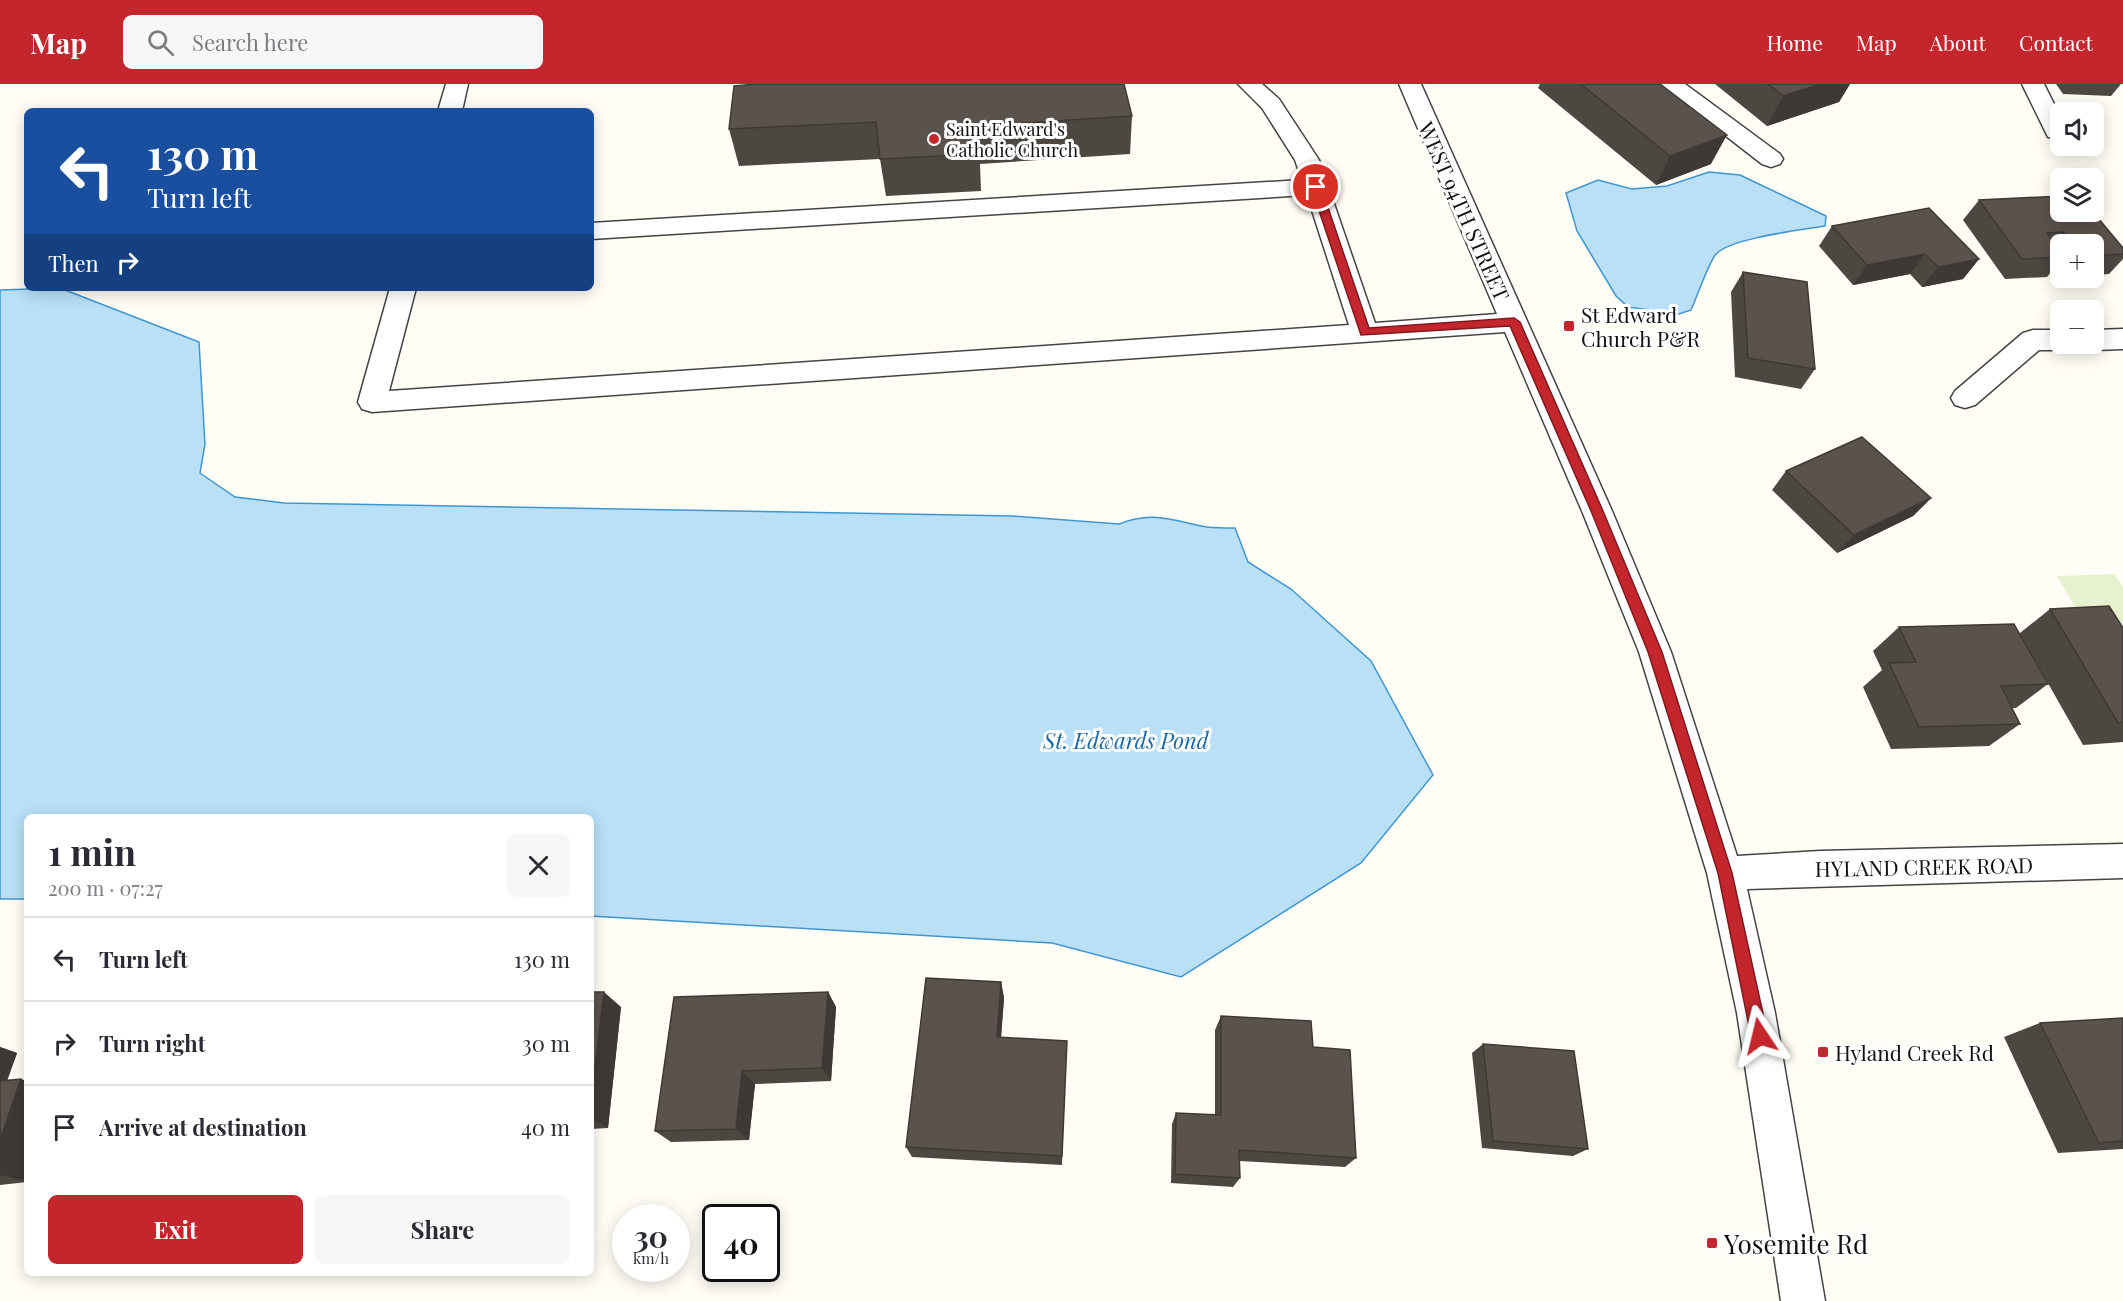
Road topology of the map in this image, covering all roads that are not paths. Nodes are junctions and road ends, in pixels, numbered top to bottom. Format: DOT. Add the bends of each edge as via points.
graph roads {
  1 [pos="457,84"];
  2 [pos="1249,84"];
  3 [pos="1410,84"];
  4 [pos="1670,84"];
  5 [pos="2033,84"];
  6 [pos="451,108"];
  7 [pos="2050,119"];
  8 [pos="1771,159"];
  9 [pos="1316,187"];
  10 [pos="594,231"];
  11 [pos="401,291"];
  12 [pos="1514,322"];
  13 [pos="1365,333"];
  14 [pos="2123,339"];
  15 [pos="2050,340"];
  16 [pos="2104,340"];
  17 [pos="1965,398"];
  18 [pos="2123,861"];
  19 [pos="1725,873"];
  20 [pos="1803,1301"];
  1 -- 6 [label="street"];
  2 -- 9 [label="street" via="1271,104 1291,134 1307,160"];
  3 -- 12 [label="street, WEST 94TH STREET"];
  4 -- 8 [label="street"];
  5 -- 7 [label="street"];
  9 -- 10 [label="street"];
  9 -- 13 [label="street"];
  11 -- 13 [label="street" via="372,402"];
  12 -- 13 [label="street"];
  12 -- 19 [label="street, WEST 94TH STREET" via="1655,652"];
  14 -- 16 [label="street"];
  15 -- 17 [label="street" via="2033,340"];
  18 -- 19 [label="street, HYLAND CREEK ROAD"];
  19 -- 20 [label="street, WEST 94TH STREET" via="1755,1012"];
}
